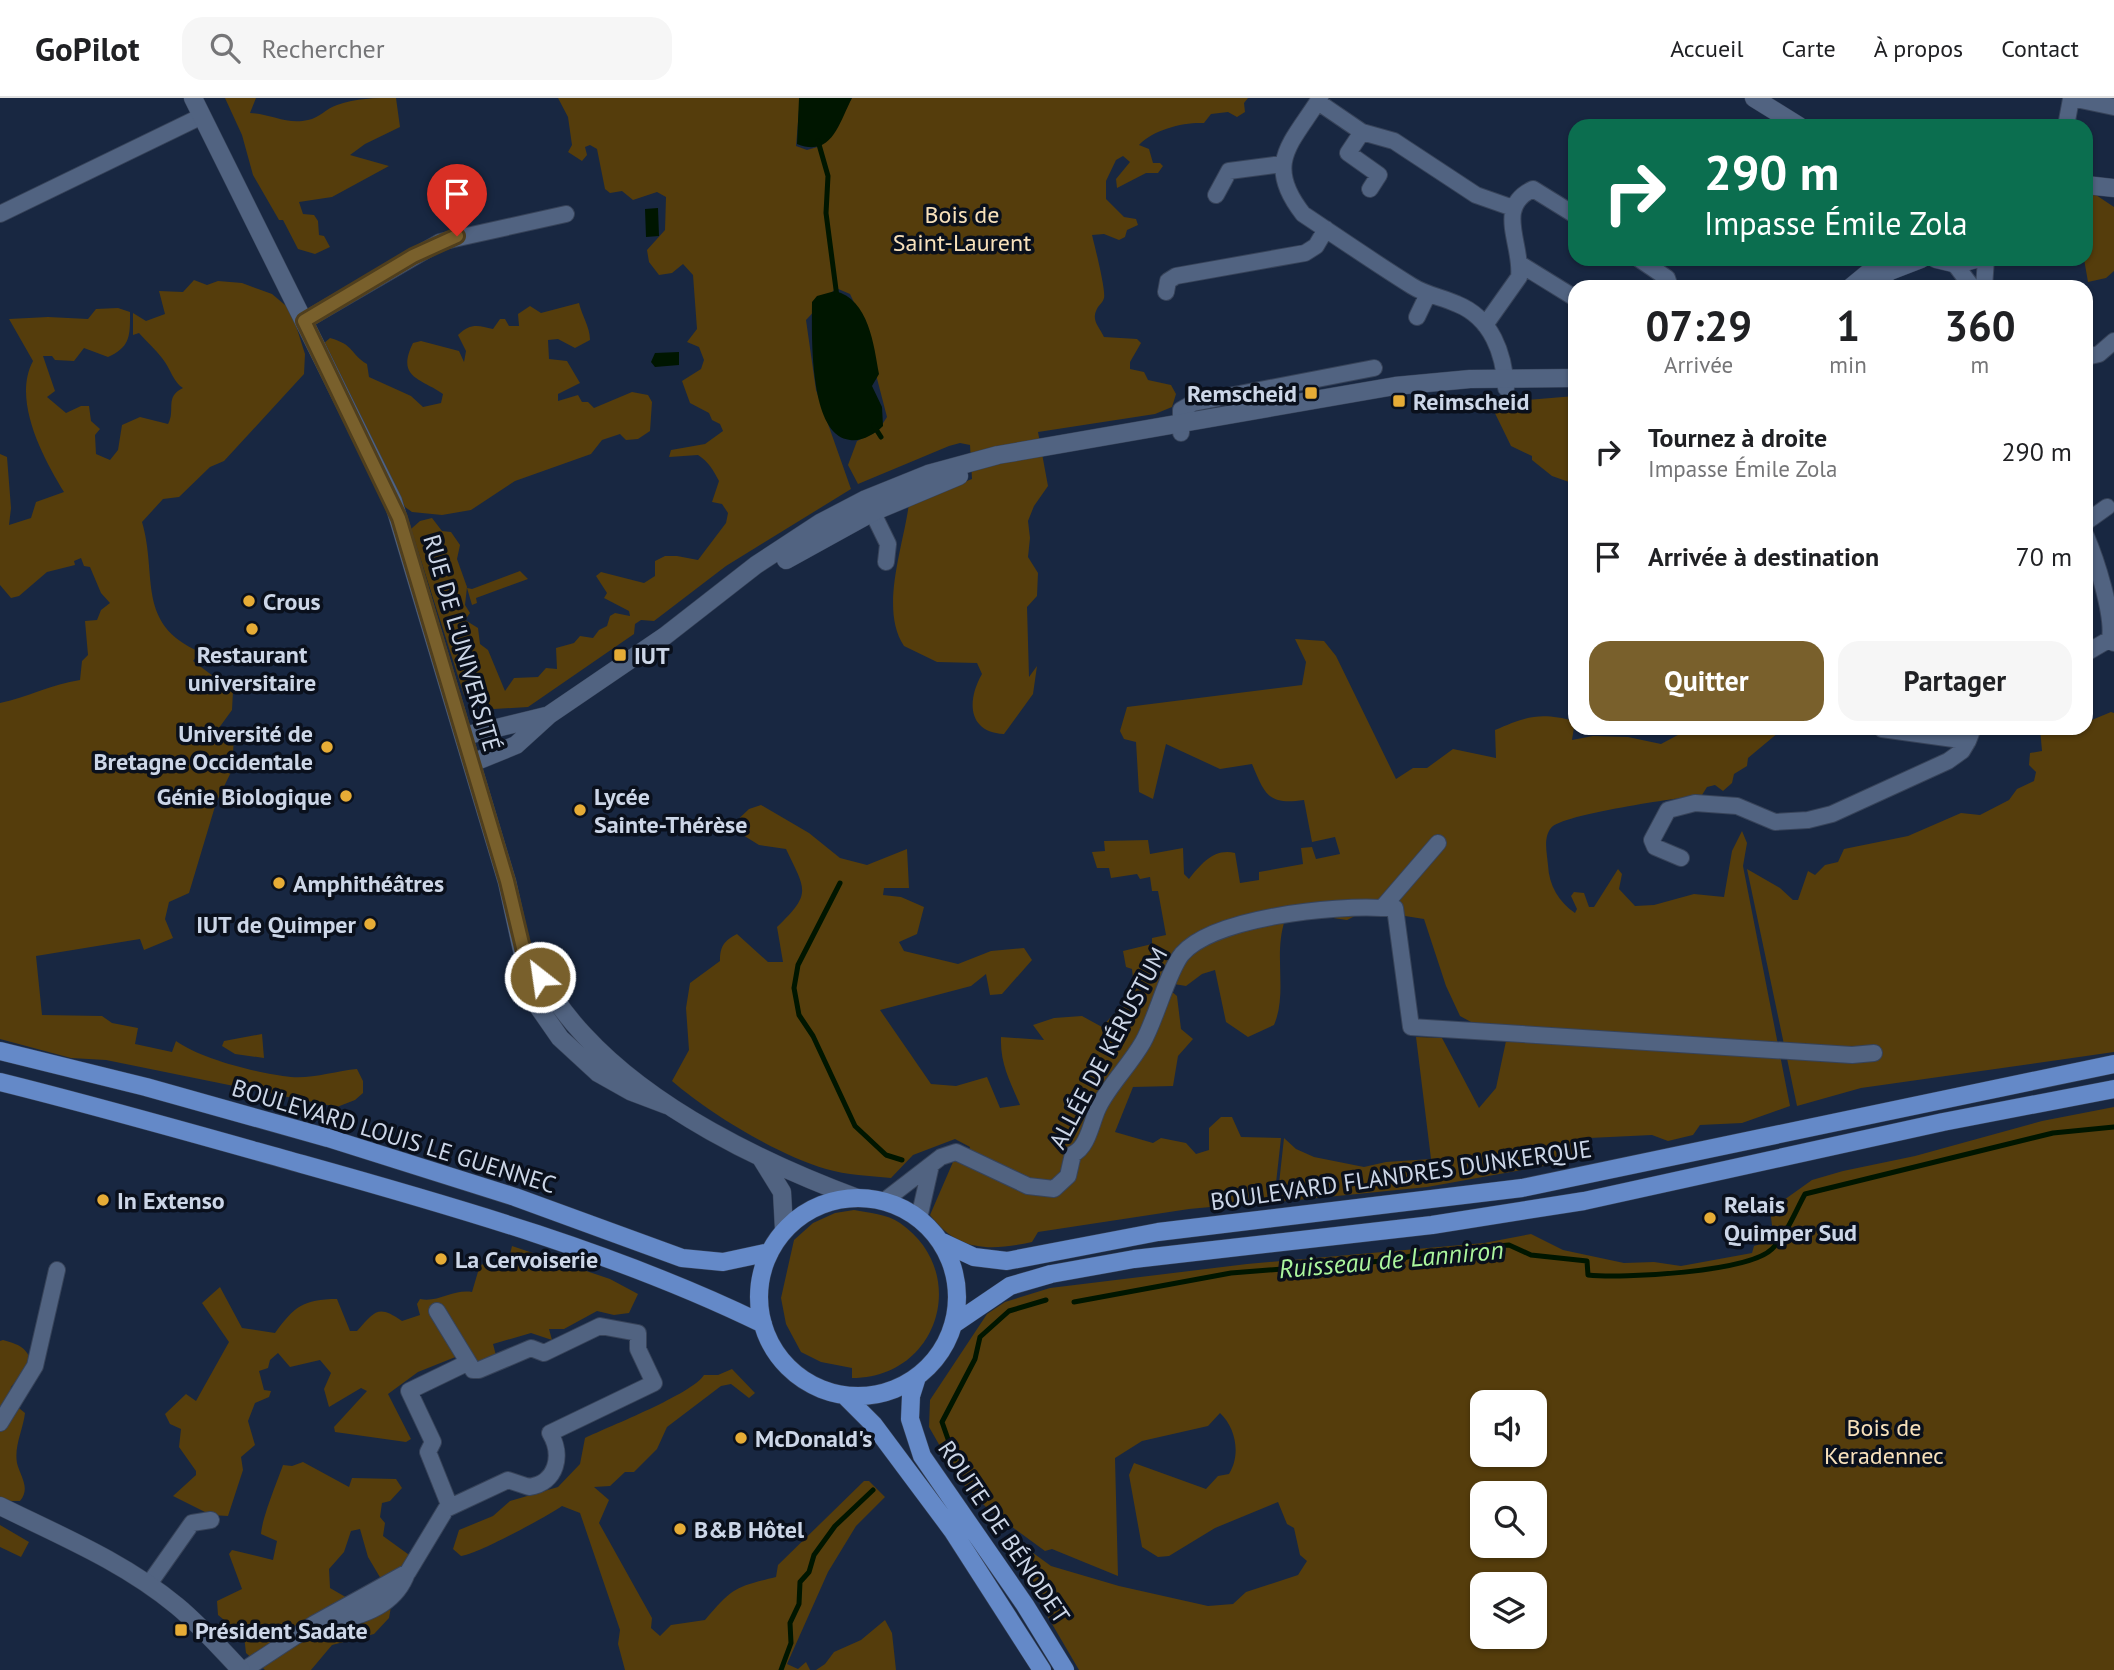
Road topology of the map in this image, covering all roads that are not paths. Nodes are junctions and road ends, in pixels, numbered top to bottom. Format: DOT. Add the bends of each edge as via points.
graph roads {
  1 [pos="193,98"];
  2 [pos="1755,98"];
  3 [pos="2071,99"];
  4 [pos="1319,100"];
  5 [pos="2114,107"];
  6 [pos="202,116"];
  7 [pos="1788,119"];
  8 [pos="2067,119"];
  9 [pos="1362,132"];
  10 [pos="1282,164"];
  11 [pos="2093,186"];
  12 [pos="2114,188"];
  13 [pos="1370,189"];
  14 [pos="1216,195"];
  15 [pos="1513,208"];
  16 [pos="1568,211"];
  17 [pos="0,214"];
  18 [pos="566,214"];
  19 [pos="1326,229"];
  20 [pos="1520,264"];
  21 [pos="1649,266"];
  22 [pos="1876,266"];
  23 [pos="1903,266"];
  24 [pos="1956,266"];
  25 [pos="1668,280"];
  26 [pos="1860,280"];
  27 [pos="1877,280"];
  28 [pos="1967,280"];
  29 [pos="1166,292"];
  30 [pos="1428,295"];
  31 [pos="1568,295"];
  32 [pos="1418,317"];
  33 [pos="304,321"];
  34 [pos="1485,325"];
  35 [pos="2114,341"];
  36 [pos="2093,355"];
  37 [pos="1374,368"];
  38 [pos="1339,374"];
  39 [pos="1568,379"];
  40 [pos="1506,383"];
  41 [pos="1568,387"];
  42 [pos="1357,397"];
  43 [pos="1180,427"];
  44 [pos="870,505"];
  45 [pos="2107,507"];
  46 [pos="2093,517"];
  47 [pos="2093,556"];
  48 [pos="886,562"];
  49 [pos="2112,641"];
  50 [pos="2093,650"];
  51 [pos="549,715"];
  52 [pos="1970,735"];
  53 [pos="464,736"];
  54 [pos="472,763"];
  55 [pos="1438,843"];
  56 [pos="1681,859"];
  57 [pos="1382,908"];
  58 [pos="0,1051"];
  59 [pos="1874,1053"];
  60 [pos="2114,1064"];
  61 [pos="3,1083"];
  62 [pos="2114,1088"];
  63 [pos="759,1155"];
  64 [pos="931,1165"];
  65 [pos="857,1198"];
  66 [pos="884,1201"];
  67 [pos="919,1218"];
  68 [pos="784,1229"];
  69 [pos="942,1242"];
  70 [pos="770,1252"];
  71 [pos="57,1270"];
  72 [pos="436,1311"];
  73 [pos="763,1324"];
  74 [pos="954,1324"];
  75 [pos="467,1363"];
  76 [pos="917,1377"];
  77 [pos="844,1395"];
  78 [pos="0,1423"];
  79 [pos="0,1506"];
  80 [pos="450,1507"];
  81 [pos="211,1520"];
  82 [pos="149,1584"];
  83 [pos="242,1670"];
  84 [pos="1042,1670"];
  85 [pos="1065,1670"];
  1 -- 6 [label="street, RUE DE L'UNIVERSITÉ"];
  2 -- 7 [label="street"];
  3 -- 5 [label="street"];
  3 -- 8 [label="street"];
  4 -- 9 [label="street"];
  4 -- 10 [label="street" via="1288,144"];
  6 -- 17 [label="street"];
  6 -- 33 [label="street, RUE DE L'UNIVERSITÉ"];
  9 -- 13 [label="street" via="1348,153 1379,175"];
  9 -- 15 [label="street" via="1388,138 1476,195"];
  10 -- 14 [label="street" via="1229,171"];
  10 -- 19 [label="street" via="1296,205"];
  11 -- 12 [label="street"];
  15 -- 16 [label="street" via="1533,190"];
  15 -- 20 [label="street" via="1511,222"];
  18 -- 33 [label="street" via="440,242"];
  19 -- 29 [label="street" via="1316,246 1305,253 1176,276 1168,281"];
  19 -- 30 [label="street"];
  20 -- 31 [label="street"];
  20 -- 34 [label="street" via="1516,285"];
  21 -- 25 [label="street"];
  22 -- 26 [label="street"];
  23 -- 27 [label="street"];
  24 -- 28 [label="street"];
  30 -- 32 [label="street"];
  30 -- 34 [label="street" via="1458,304"];
  33 -- 53 [label="street, RUE DE L'UNIVERSITÉ" via="393,501"];
  34 -- 40 [label="street" via="1498,345"];
  35 -- 36 [label="street"];
  37 -- 38 [label="street"];
  38 -- 42 [label="street"];
  38 -- 43 [label="street" via="1193,403 1181,410"];
  39 -- 40 [label="street"];
  40 -- 41 [label="street"];
  40 -- 42 [label="street" via="1435,381"];
  42 -- 43 [label="street"];
  43 -- 44 [label="street" via="998,454 928,474"];
  44 -- 48 [label="street" via="888,544"];
  44 -- 51 [label="street" via="820,523"];
  45 -- 46 [label="street"];
  47 -- 49 [label="street" via="2113,615"];
  49 -- 50 [label="street"];
  51 -- 53 [label="street"];
  51 -- 54 [label="street" via="508,750"];
  52 -- 56 [label="street" via="1962,751 1948,761 1820,818 1775,822 1737,806 1674,807 1663,815 1652,840 1655,847"];
  53 -- 54 [label="street, RUE DE L'UNIVERSITÉ"];
  54 -- 63 [label="street, RUE DE L'UNIVERSITÉ" via="537,1005 573,1051 598,1073"];
  55 -- 57 [label="street"];
  57 -- 59 [label="street" via="1395,908 1411,1027"];
  57 -- 64 [label="street, ALLÉE DE KÉRUSTUM" via="1334,907 1280,915 1217,934 1184,953 1154,1023 1098,1107 1082,1147 1073,1154 1068,1176 1055,1189 1028,1186 956,1152"];
  58 -- 70 [label="main road, BOULEVARD LOUIS LE GUENNEC" via="339,1142 515,1197 682,1258 723,1262"];
  60 -- 69 [label="main road, BOULEVARD FLANDRES DUNKERQUE" via="1522,1188 1158,1232 1007,1261 974,1257"];
  61 -- 73 [label="main road, BOULEVARD LOUIS LE GUENNEC" via="426,1198 594,1256"];
  62 -- 74 [label="main road, BOULEVARD FLANDRES DUNKERQUE" via="1558,1206 1134,1259 1051,1274 1010,1286"];
  63 -- 65 [label="street, RUE DE L'UNIVERSITÉ"];
  63 -- 68 [label="street, RUE DE L'UNIVERSITÉ" via="782,1192"];
  64 -- 66 [label="street, ALLÉE DE KÉRUSTUM"];
  64 -- 67 [label="street"];
  65 -- 66 [label="main road"];
  65 -- 68 [label="main road" via="816,1206"];
  66 -- 67 [label="main road"];
  67 -- 69 [label="main road"];
  68 -- 70 [label="main road"];
  69 -- 74 [label="main road" via="957,1282"];
  70 -- 73 [label="main road" via="760,1288"];
  71 -- 78 [label="street" via="35,1366"];
  72 -- 75 [label="street" via="452,1331"];
  73 -- 77 [label="main road" via="775,1350 793,1371 808,1382"];
  74 -- 76 [label="main road" via="940,1353"];
  75 -- 80 [label="street" via="409,1391 433,1442 428,1452"];
  75 -- 80 [label="street" via="479,1370 531,1348 544,1353 606,1326 638,1334 636,1343 654,1383 550,1433 557,1460 542,1483 524,1487 508,1480"];
  76 -- 77 [label="main road" via="883,1393"];
  76 -- 85 [label="main road, ROUTE DE BÉNODET" via="910,1419 922,1456"];
  77 -- 84 [label="main road, ROUTE DE BÉNODET" via="873,1424 952,1530"];
  79 -- 82 [label="street"];
  80 -- 83 [label="street" via="408,1572"];
  81 -- 82 [label="street" via="192,1523"];
  82 -- 83 [label="street" via="189,1616"];
}
